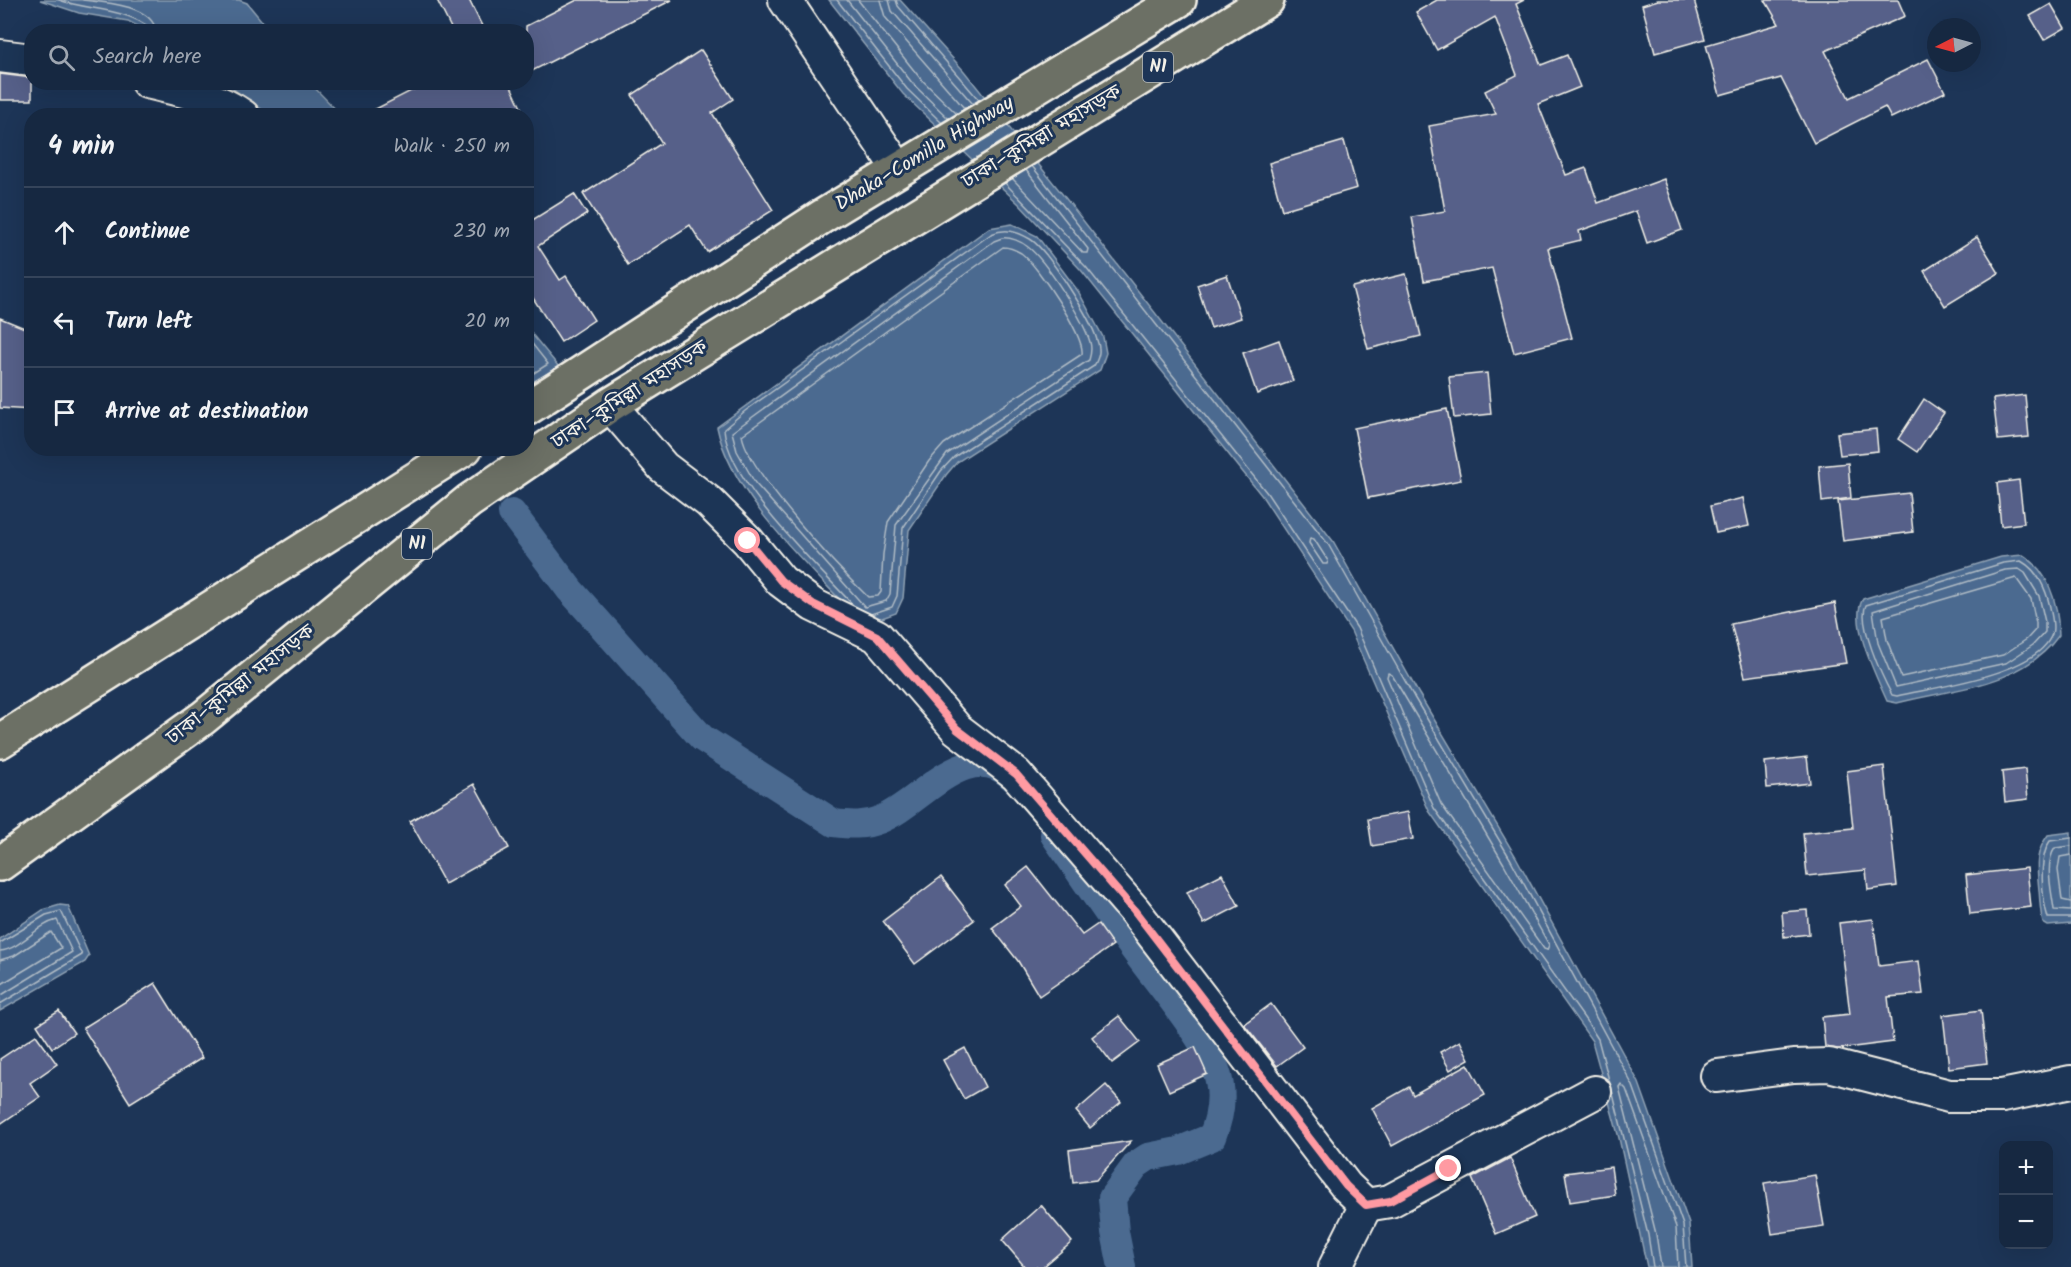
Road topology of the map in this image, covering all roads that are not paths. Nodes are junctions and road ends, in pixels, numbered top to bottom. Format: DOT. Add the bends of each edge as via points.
graph roads {
  1 [pos="785,0"];
  2 [pos="1179,0"];
  3 [pos="1267,0"];
  4 [pos="0,56"];
  5 [pos="24,59"];
  6 [pos="181,90"];
  7 [pos="226,108"];
  8 [pos="899,170"];
  9 [pos="534,404"];
  10 [pos="610,405"];
  11 [pos="452,456"];
  12 [pos="0,741"];
  13 [pos="0,864"];
  14 [pos="1717,1076"];
  15 [pos="2071,1082"];
  16 [pos="1595,1092"];
  17 [pos="1366,1205"];
  18 [pos="1335,1267"];
  1 -- 8 [label="street"];
  2 -- 8 [label="highway, Dhaka–Comilla Highway / N1"];
  3 -- 10 [label="highway, ঢাকা–কুমিল্লা মহাসড়ক / N1"];
  4 -- 5 [label="street"];
  6 -- 7 [label="street"];
  8 -- 9 [label="highway, Dhaka–Comilla Highway / N1"];
  10 -- 13 [label="highway, ঢাকা–কুমিল্লা মহাসড়ক / N1" via="469,501 203,718"];
  10 -- 17 [label="street" via="663,467 709,502 781,581 813,604 877,636 957,729 1016,774 1134,910 1346,1186"];
  11 -- 12 [label="highway"];
  14 -- 15 [label="street" via="1828,1065 1949,1096 2001,1096"];
  16 -- 17 [label="street" via="1390,1201"];
  17 -- 18 [label="street"];
}
